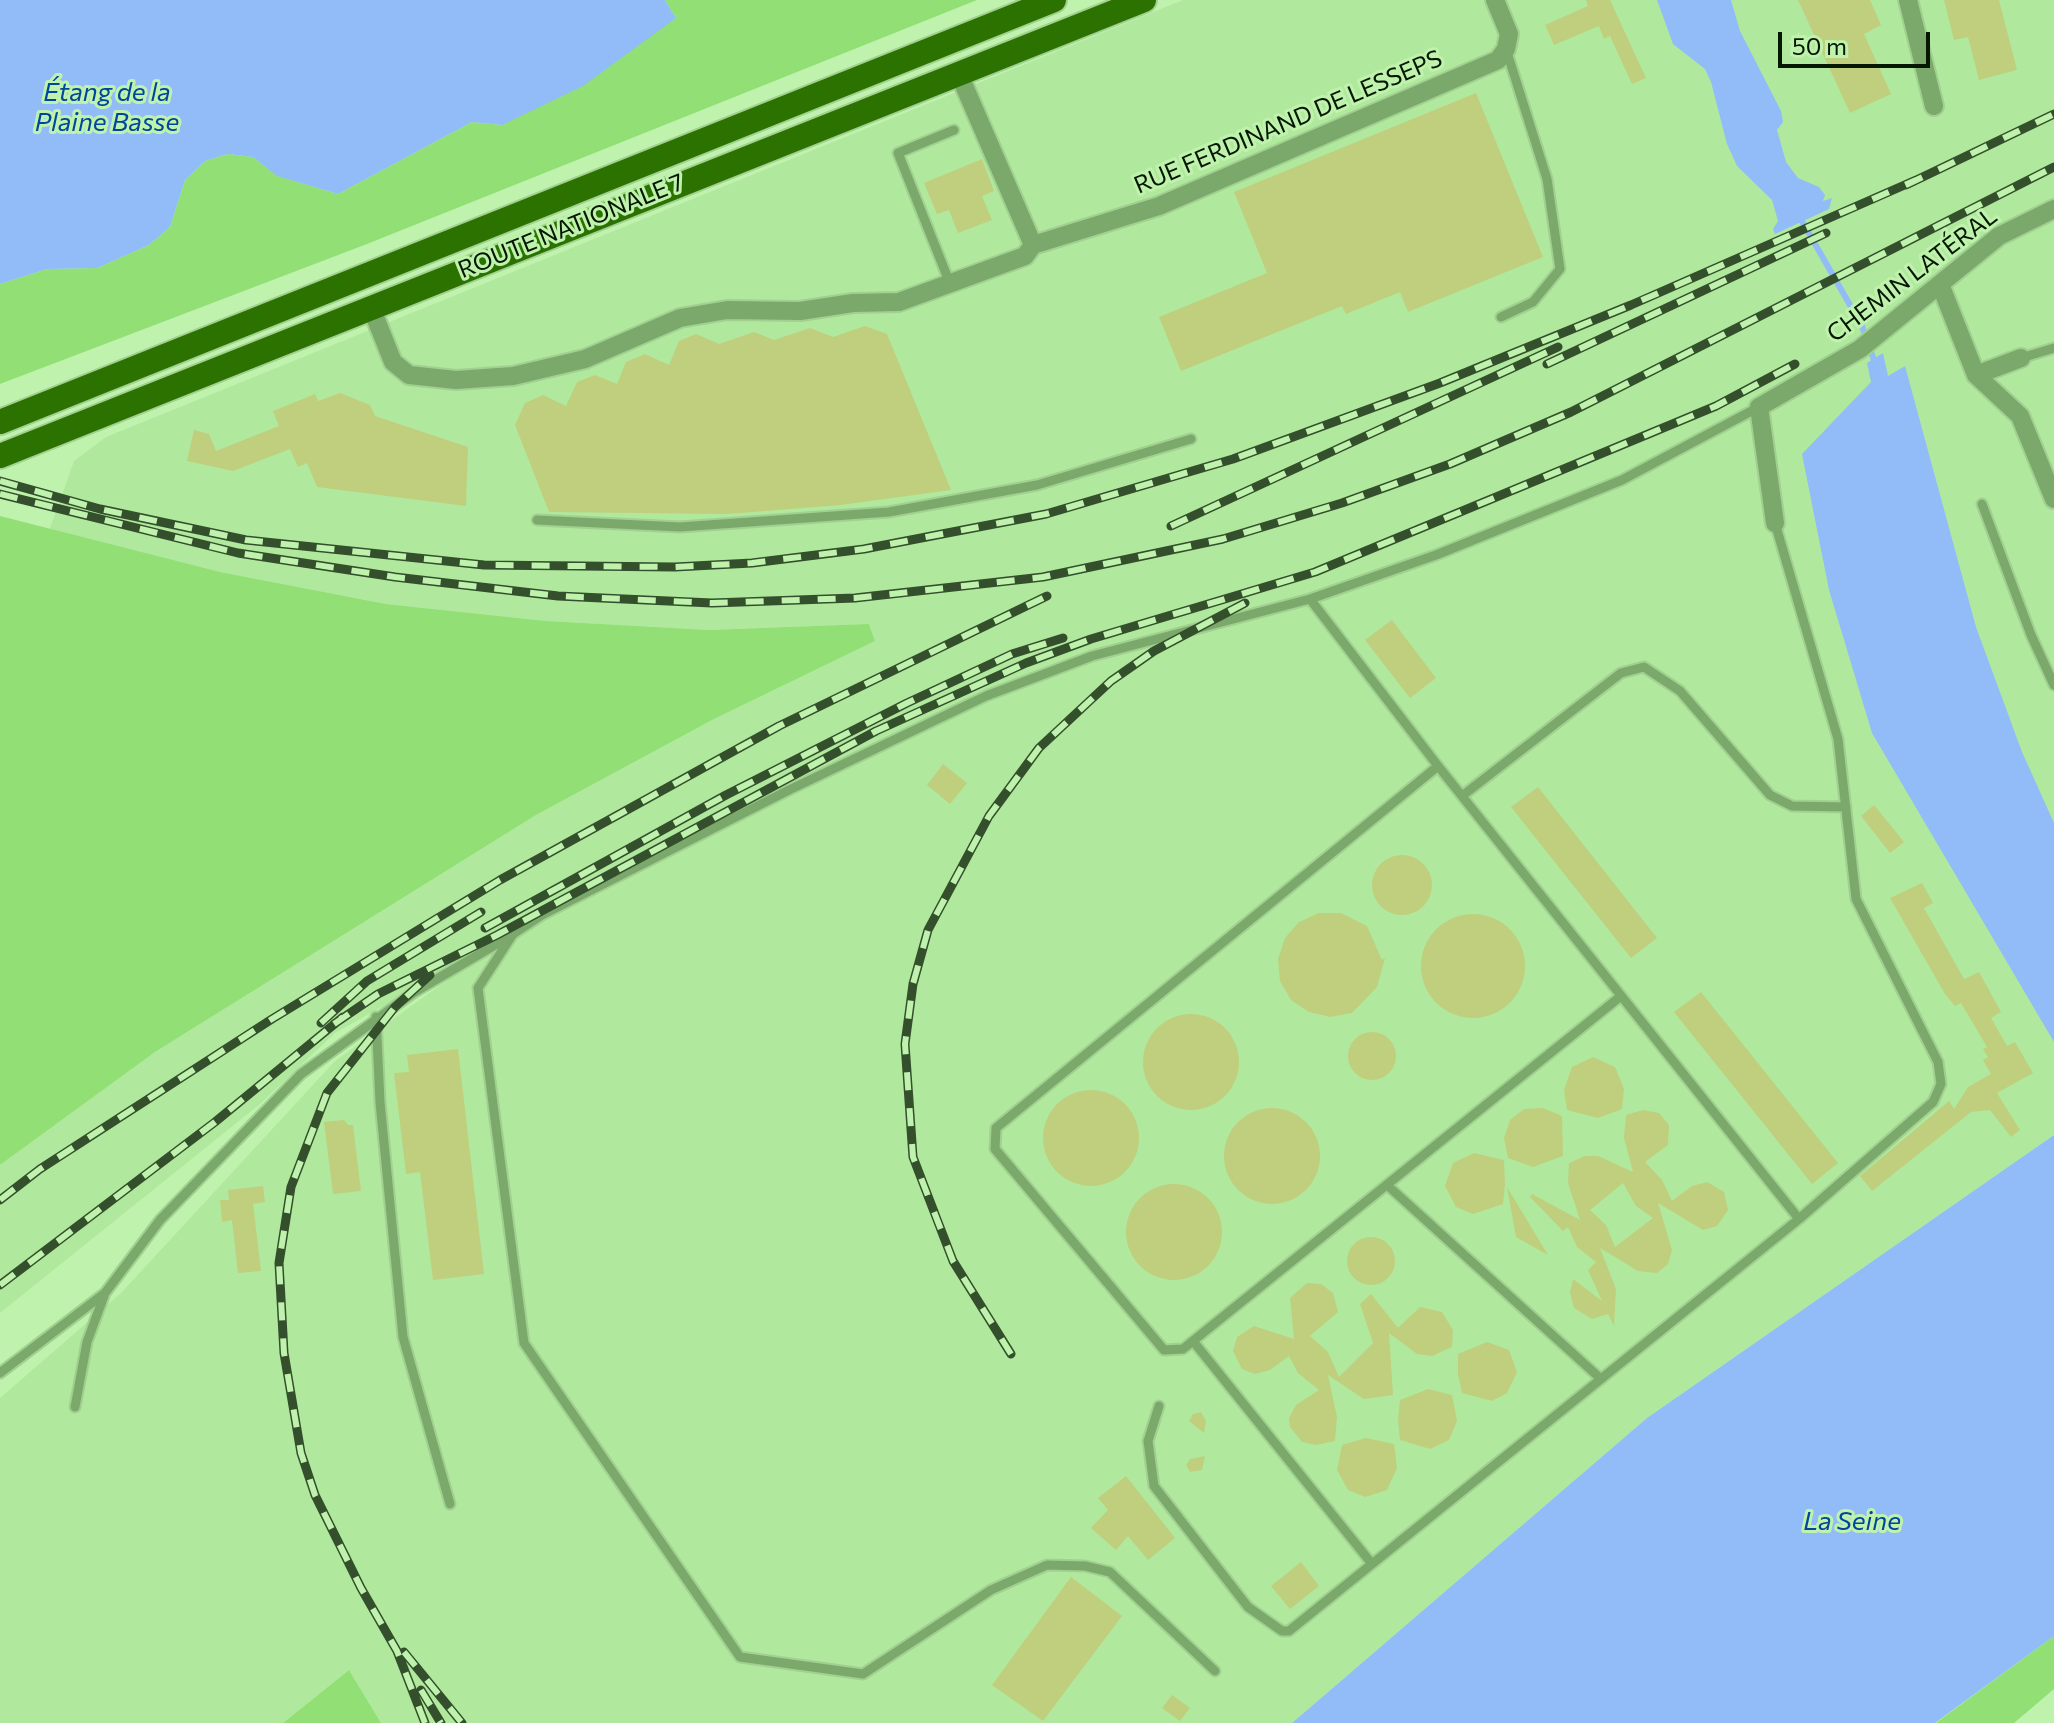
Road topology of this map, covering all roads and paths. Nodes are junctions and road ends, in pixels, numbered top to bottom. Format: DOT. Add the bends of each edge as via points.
graph roads {
  1 [pos="1054,0"];
  2 [pos="1144,0"];
  3 [pos="1495,0"];
  4 [pos="1908,0"];
  5 [pos="1506,49"];
  6 [pos="959,74"];
  7 [pos="1934,106"];
  8 [pos="954,130"];
  9 [pos="2054,209"];
  10 [pos="1033,245"];
  11 [pos="1940,284"];
  12 [pos="951,286"];
  13 [pos="371,307"];
  14 [pos="1501,317"];
  15 [pos="2054,348"];
  16 [pos="2021,358"];
  17 [pos="1976,375"];
  18 [pos="1759,407"];
  19 [pos="0,422"];
  20 [pos="1191,439"];
  21 [pos="6,457"];
  22 [pos="2054,499"];
  23 [pos="1982,504"];
  24 [pos="537,520"];
  25 [pos="1775,523"];
  26 [pos="1310,599"];
  27 [pos="2054,685"];
  28 [pos="1438,766"];
  29 [pos="1462,796"];
  30 [pos="1846,807"];
  31 [pos="513,934"];
  32 [pos="1621,996"];
  33 [pos="376,1017"];
  34 [pos="1387,1185"];
  35 [pos="1799,1219"];
  36 [pos="105,1293"];
  37 [pos="1193,1341"];
  38 [pos="0,1373"];
  39 [pos="1601,1379"];
  40 [pos="1159,1406"];
  41 [pos="75,1407"];
  42 [pos="450,1504"];
  43 [pos="1372,1564"];
  44 [pos="1215,1671"];
  1 -- 19 [label="main road, ROUTE NATIONALE 7"];
  2 -- 6 [label="main road, ROUTE NATIONALE 7"];
  3 -- 5 [label="street" via="1509,34"];
  4 -- 7 [label="street"];
  5 -- 10 [label="street, RUE FERDINAND DE LESSEPS" via="1498,60 1159,206"];
  5 -- 14 [label="lane" via="1547,179 1560,269 1533,302"];
  6 -- 10 [label="street"];
  6 -- 13 [label="main road, ROUTE NATIONALE 7"];
  8 -- 12 [label="lane" via="898,153"];
  9 -- 11 [label="street, CHEMIN LATÉRAL" via="1999,236"];
  10 -- 12 [label="street, RUE FERDINAND DE LESSEPS" via="1025,256"];
  11 -- 17 [label="street"];
  11 -- 18 [label="street, CHEMIN LATÉRAL" via="1860,349"];
  12 -- 13 [label="street, RUE FERDINAND DE LESSEPS" via="899,302 800,311 727,310 680,318 585,359 513,376 456,380 409,375 393,362"];
  13 -- 21 [label="main road, ROUTE NATIONALE 7"];
  15 -- 16 [label="lane"];
  16 -- 17 [label="street"];
  17 -- 22 [label="street" via="2020,416"];
  18 -- 25 [label="street"];
  18 -- 26 [label="lane" via="1622,480"];
  20 -- 24 [label="lane" via="1037,485 889,512 680,527"];
  23 -- 27 [label="lane"];
  25 -- 30 [label="lane" via="1838,739"];
  26 -- 28 [label="lane"];
  26 -- 31 [label="lane" via="1092,656 986,696 789,790"];
  28 -- 29 [label="lane"];
  28 -- 37 [label="lane" via="996,1128 995,1149 1164,1350 1183,1349"];
  29 -- 30 [label="lane" via="1621,673 1644,667 1680,691 1770,795 1792,806"];
  29 -- 32 [label="lane"];
  30 -- 35 [label="lane" via="1856,899 1938,1062 1941,1084 1933,1102"];
  31 -- 33 [label="lane"];
  31 -- 44 [label="lane" via="478,988 524,1343 740,1657 863,1674 991,1590 1047,1565 1085,1566 1110,1572"];
  32 -- 34 [label="lane"];
  32 -- 35 [label="lane"];
  33 -- 36 [label="lane" via="301,1074 160,1220"];
  33 -- 42 [label="lane" via="403,1337"];
  34 -- 37 [label="lane"];
  34 -- 39 [label="lane"];
  35 -- 39 [label="lane"];
  36 -- 38 [label="lane"];
  36 -- 41 [label="lane" via="87,1342"];
  37 -- 43 [label="lane"];
  39 -- 43 [label="lane"];
  40 -- 43 [label="lane" via="1148,1441 1154,1486 1248,1607 1289,1631"];
}
